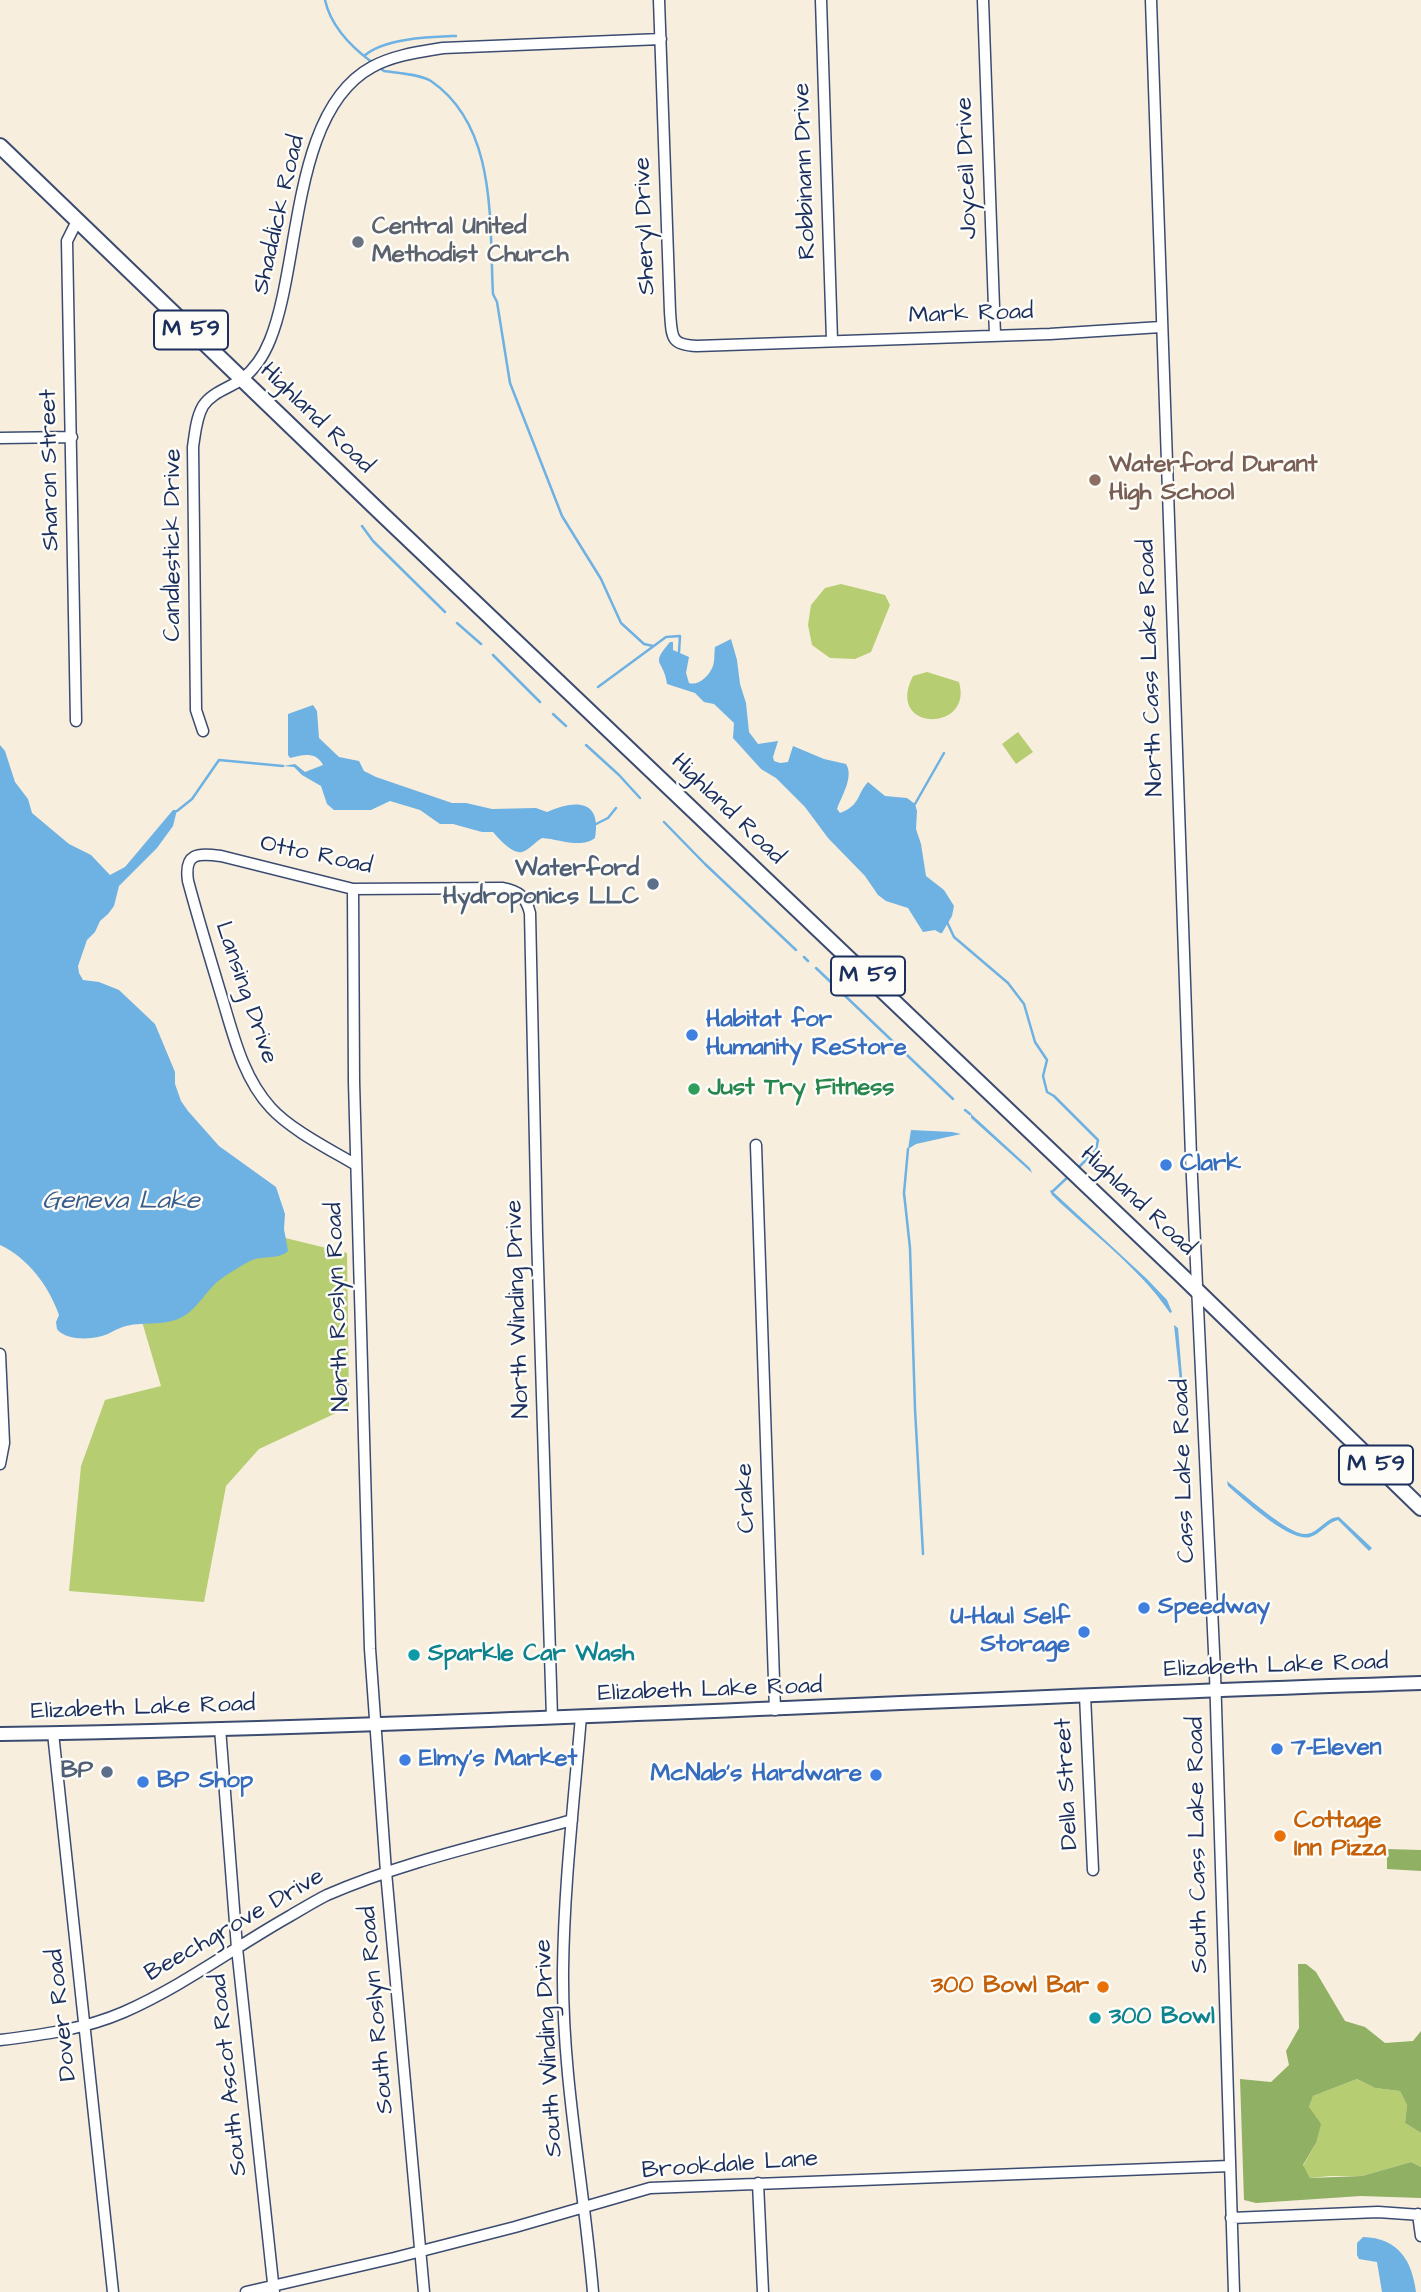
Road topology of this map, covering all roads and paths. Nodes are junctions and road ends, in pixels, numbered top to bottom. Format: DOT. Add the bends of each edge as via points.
graph roads {
  1 [pos="659,0"];
  2 [pos="821,0"];
  3 [pos="983,0"];
  4 [pos="1151,0"];
  5 [pos="661,39"];
  6 [pos="0,146"];
  7 [pos="78,221"];
  8 [pos="1161,327"];
  9 [pos="995,335"];
  10 [pos="832,340"];
  11 [pos="782,342"];
  12 [pos="242,379"];
  13 [pos="72,437"];
  14 [pos="0,438"];
  15 [pos="76,721"];
  16 [pos="203,731"];
  17 [pos="186,869"];
  18 [pos="353,889"];
  19 [pos="526,899"];
  20 [pos="756,1145"];
  21 [pos="356,1165"];
  22 [pos="1198,1292"];
  23 [pos="0,1354"];
  24 [pos="0,1464"];
  25 [pos="1421,1508"];
  26 [pos="1421,1683"];
  27 [pos="1216,1690"];
  28 [pos="1085,1695"];
  29 [pos="775,1710"];
  30 [pos="581,1716"];
  31 [pos="551,1718"];
  32 [pos="375,1723"];
  33 [pos="220,1728"];
  34 [pos="53,1733"];
  35 [pos="0,1734"];
  36 [pos="572,1820"];
  37 [pos="1093,1870"];
  38 [pos="386,1872"];
  39 [pos="237,1948"];
  40 [pos="86,2025"];
  41 [pos="0,2040"];
  42 [pos="1230,2166"];
  43 [pos="758,2183"];
  44 [pos="583,2206"];
  45 [pos="1420,2214"];
  46 [pos="1231,2218"];
  47 [pos="1421,2236"];
  48 [pos="421,2251"];
  49 [pos="274,2289"];
  50 [pos="113,2292"];
  51 [pos="246,2292"];
  52 [pos="424,2292"];
  53 [pos="593,2292"];
  54 [pos="763,2292"];
  55 [pos="1234,2292"];
  1 -- 5 [label="street, Sheryl Drive"];
  2 -- 10 [label="street, Robbinann Drive"];
  3 -- 9 [label="street, Joyceil Drive"];
  4 -- 8 [label="street, North Cass Lake Road"];
  5 -- 11 [label="street, Sheryl Drive" via="671,335 676,342 697,346"];
  5 -- 12 [label="street, Shaddick Road" via="443,48 408,54 369,69 353,81 327,116 315,144 270,340 261,359"];
  6 -- 7 [label="highway, Highland Road / M 59"];
  7 -- 12 [label="highway, Highland Road / M 59"];
  7 -- 13 [label="street, Sharon Street" via="67,241"];
  8 -- 9 [label="street, Mark Road"];
  8 -- 22 [label="street, North Cass Lake Road"];
  9 -- 10 [label="street, Mark Road"];
  10 -- 11 [label="street, Mark Road"];
  12 -- 16 [label="street, Candlestick Drive" via="205,403 193,447 196,710"];
  12 -- 22 [label="highway, Highland Road / M 59"];
  13 -- 14 [label="street"];
  13 -- 15 [label="street, Sharon Street"];
  17 -- 18 [label="street, Otto Road" via="190,859 205,854"];
  17 -- 21 [label="street, Lansing Drive" via="248,1074 271,1109"];
  18 -- 19 [label="street, Otto Road" via="502,888 515,890"];
  18 -- 21 [label="street, North Roslyn Road"];
  19 -- 31 [label="street, North Winding Drive" via="530,913"];
  20 -- 29 [label="street, Crake"];
  21 -- 32 [label="street, North Roslyn Road"];
  22 -- 25 [label="highway, Highland Road / M 59"];
  22 -- 27 [label="street, Cass Lake Road"];
  23 -- 24 [label="street" via="4,1443"];
  26 -- 27 [label="main road, Elizabeth Lake Road"];
  27 -- 28 [label="main road, Elizabeth Lake Road"];
  27 -- 42 [label="street, South Cass Lake Road"];
  28 -- 29 [label="main road, Elizabeth Lake Road"];
  28 -- 37 [label="street, Della Street"];
  29 -- 30 [label="main road, Elizabeth Lake Road"];
  30 -- 31 [label="main road, Elizabeth Lake Road"];
  30 -- 36 [label="street, South Winding Drive"];
  31 -- 32 [label="main road, Elizabeth Lake Road"];
  32 -- 33 [label="main road, Elizabeth Lake Road"];
  32 -- 38 [label="street, South Roslyn Road"];
  33 -- 34 [label="main road, Elizabeth Lake Road"];
  33 -- 39 [label="street, South Ascot Road"];
  34 -- 35 [label="main road, Elizabeth Lake Road"];
  34 -- 40 [label="street, Dover Road"];
  36 -- 38 [label="street, Beechgrove Drive"];
  36 -- 44 [label="street, South Winding Drive" via="563,1971 569,2091"];
  38 -- 39 [label="street, Beechgrove Drive" via="325,1896"];
  38 -- 48 [label="street, South Roslyn Road"];
  39 -- 40 [label="street, Beechgrove Drive" via="155,1997"];
  39 -- 49 [label="street, South Ascot Road"];
  40 -- 41 [label="street, Beechgrove Drive"];
  40 -- 50 [label="street, Dover Road"];
  42 -- 43 [label="street, Brookdale Lane"];
  42 -- 46 [label="street, South Cass Lake Road"];
  43 -- 44 [label="street, Brookdale Lane" via="650,2188"];
  43 -- 54 [label="street"];
  44 -- 48 [label="street, Brookdale Lane"];
  44 -- 53 [label="street, South Winding Drive"];
  45 -- 46 [label="street"];
  45 -- 47 [label="street"];
  46 -- 55 [label="street, South Cass Lake Road"];
  48 -- 49 [label="street, Brookdale Lane"];
  48 -- 52 [label="street, South Roslyn Road"];
  49 -- 51 [label="street, Brookdale Lane"];
}
